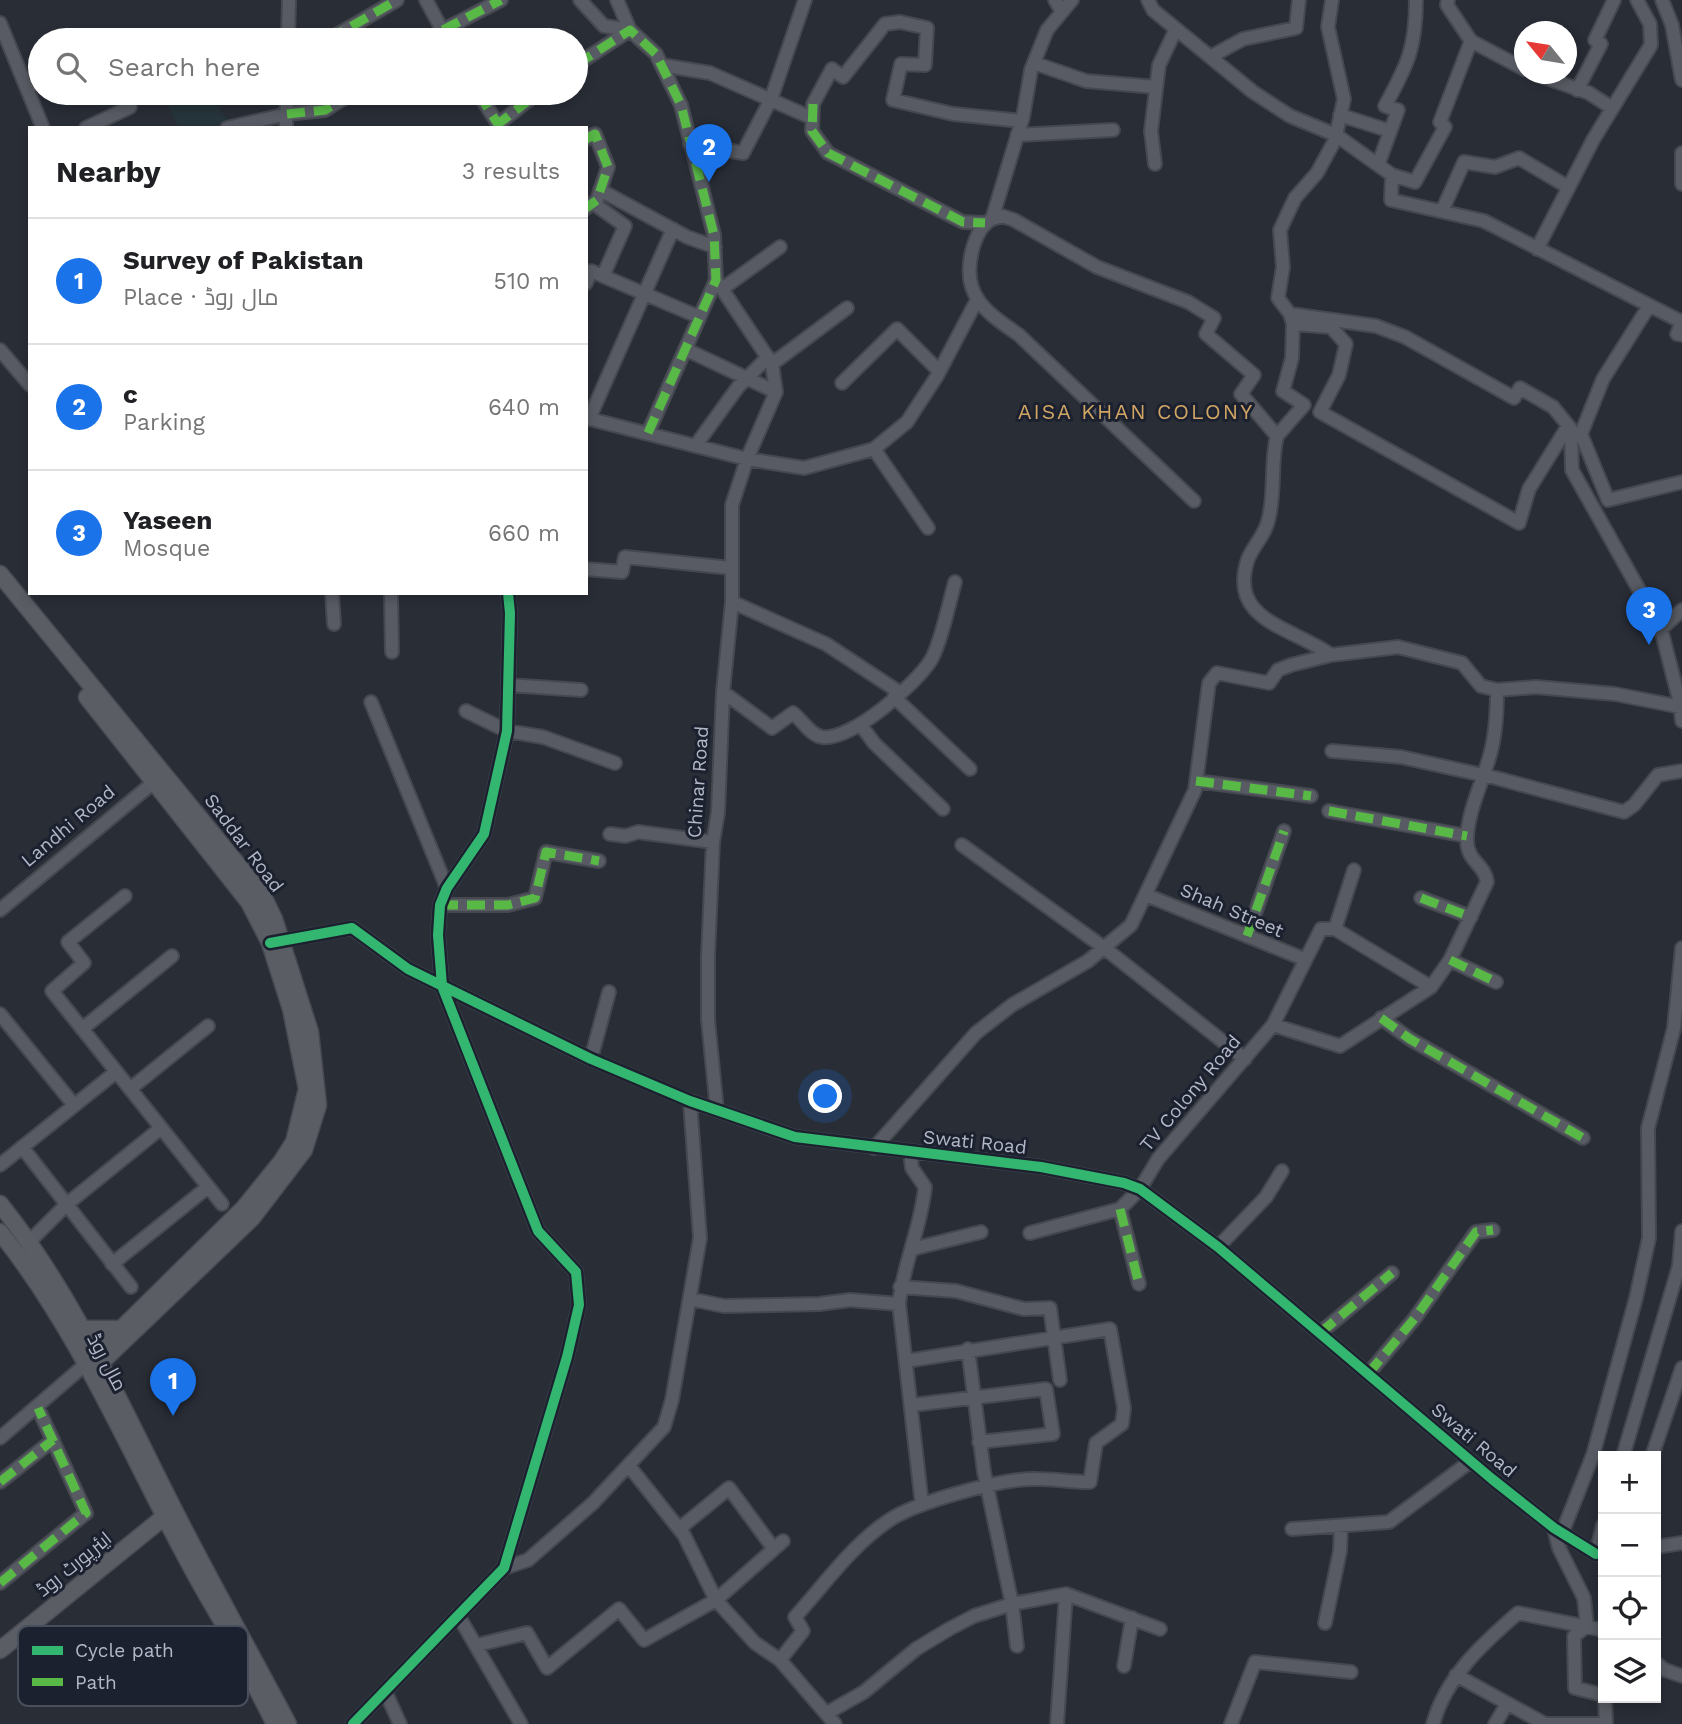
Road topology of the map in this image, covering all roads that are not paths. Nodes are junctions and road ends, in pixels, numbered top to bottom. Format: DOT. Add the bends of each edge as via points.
graph roads {
  1 [pos="289,0"];
  2 [pos="397,0"];
  3 [pos="426,0"];
  4 [pos="501,0"];
  5 [pos="580,0"];
  6 [pos="617,0"];
  7 [pos="805,0"];
  8 [pos="1055,0"];
  9 [pos="1072,0"];
  10 [pos="1148,0"];
  11 [pos="1299,0"];
  12 [pos="1332,0"];
  13 [pos="1416,0"];
  14 [pos="1448,0"];
  15 [pos="1614,0"];
  16 [pos="1637,0"];
  17 [pos="1662,0"];
  18 [pos="1062,12"];
  19 [pos="0,23"];
  20 [pos="288,28"];
  21 [pos="349,28"];
  22 [pos="439,28"];
  23 [pos="456,28"];
  24 [pos="1176,29"];
  25 [pos="630,30"];
  26 [pos="1471,41"];
  27 [pos="4,45"];
  28 [pos="588,57"];
  29 [pos="1210,57"];
  30 [pos="1034,63"];
  31 [pos="1514,64"];
  32 [pos="662,65"];
  33 [pos="1682,80"];
  34 [pos="1561,84"];
  35 [pos="1156,87"];
  36 [pos="27,89"];
  37 [pos="1577,90"];
  38 [pos="771,99"];
  39 [pos="34,105"];
  40 [pos="287,105"];
  41 [pos="333,105"];
  42 [pos="486,105"];
  43 [pos="524,105"];
  44 [pos="130,107"];
  45 [pos="1612,108"];
  46 [pos="287,114"];
  47 [pos="1340,115"];
  48 [pos="812,118"];
  49 [pos="1022,121"];
  50 [pos="43,126"];
  51 [pos="90,126"];
  52 [pos="236,126"];
  53 [pos="286,126"];
  54 [pos="499,126"];
  55 [pos="1113,130"];
  56 [pos="1390,131"];
  57 [pos="1017,135"];
  58 [pos="1336,135"];
  59 [pos="588,138"];
  60 [pos="690,144"];
  61 [pos="1682,153"];
  62 [pos="1155,164"];
  63 [pos="1378,165"];
  64 [pos="1392,175"];
  65 [pos="1682,184"];
  66 [pos="1568,187"];
  67 [pos="600,190"];
  68 [pos="590,205"];
  69 [pos="1442,211"];
  70 [pos="989,221"];
  71 [pos="673,229"];
  72 [pos="715,247"];
  73 [pos="780,247"];
  74 [pos="1537,249"];
  75 [pos="603,276"];
  76 [pos="588,278"];
  77 [pos="719,284"];
  78 [pos="645,293"];
  79 [pos="976,300"];
  80 [pos="1649,306"];
  81 [pos="847,308"];
  82 [pos="699,317"];
  83 [pos="1291,319"];
  84 [pos="1682,335"];
  85 [pos="685,349"];
  86 [pos="0,350"];
  87 [pos="770,360"];
  88 [pos="5,365"];
  89 [pos="939,371"];
  90 [pos="747,377"];
  91 [pos="842,383"];
  92 [pos="28,384"];
  93 [pos="776,392"];
  94 [pos="588,418"];
  95 [pos="1568,426"];
  96 [pos="648,433"];
  97 [pos="1278,436"];
  98 [pos="696,445"];
  99 [pos="874,449"];
  100 [pos="747,459"];
  101 [pos="1682,482"];
  102 [pos="1194,500"];
  103 [pos="928,528"];
  104 [pos="731,568"];
  105 [pos="588,569"];
  106 [pos="0,574"];
  107 [pos="955,582"];
  108 [pos="0,591"];
  109 [pos="332,595"];
  110 [pos="391,595"];
  111 [pos="508,595"];
  112 [pos="732,602"];
  113 [pos="1682,610"];
  114 [pos="334,624"];
  115 [pos="1661,629"];
  116 [pos="392,652"];
  117 [pos="1331,655"];
  118 [pos="508,685"];
  119 [pos="581,690"];
  120 [pos="1497,690"];
  121 [pos="723,692"];
  122 [pos="897,694"];
  123 [pos="371,702"];
  124 [pos="1681,707"];
  125 [pos="466,711"];
  126 [pos="1682,721"];
  127 [pos="860,724"];
  128 [pos="507,731"];
  129 [pos="1332,751"];
  130 [pos="615,763"];
  131 [pos="970,769"];
  132 [pos="1682,771"];
  133 [pos="1484,775"];
  134 [pos="159,778"];
  135 [pos="1196,781"];
  136 [pos="1311,796"];
  137 [pos="943,809"];
  138 [pos="1329,811"];
  139 [pos="1284,831"];
  140 [pos="610,834"];
  141 [pos="1467,836"];
  142 [pos="713,842"];
  143 [pos="962,845"];
  144 [pos="599,861"];
  145 [pos="1354,870"];
  146 [pos="447,888"];
  147 [pos="1146,895"];
  148 [pos="125,896"];
  149 [pos="1421,898"];
  150 [pos="440,905"];
  151 [pos="0,910"];
  152 [pos="1471,917"];
  153 [pos="1335,929"];
  154 [pos="1247,936"];
  155 [pos="275,942"];
  156 [pos="1103,947"];
  157 [pos="1682,948"];
  158 [pos="172,956"];
  159 [pos="1304,959"];
  160 [pos="1450,960"];
  161 [pos="1496,982"];
  162 [pos="442,986"];
  163 [pos="1431,987"];
  164 [pos="609,992"];
  165 [pos="0,1014"];
  166 [pos="1381,1018"];
  167 [pos="1273,1025"];
  168 [pos="208,1026"];
  169 [pos="82,1029"];
  170 [pos="591,1059"];
  171 [pos="1245,1059"];
  172 [pos="116,1072"];
  173 [pos="130,1089"];
  174 [pos="690,1101"];
  175 [pos="74,1105"];
  176 [pos="717,1110"];
  177 [pos="161,1128"];
  178 [pos="1583,1138"];
  179 [pos="22,1147"];
  180 [pos="874,1148"];
  181 [pos="909,1152"];
  182 [pos="0,1165"];
  183 [pos="1282,1171"];
  184 [pos="208,1187"];
  185 [pos="1140,1189"];
  186 [pos="0,1204"];
  187 [pos="66,1204"];
  188 [pos="222,1204"];
  189 [pos="1120,1209"];
  190 [pos="1493,1230"];
  191 [pos="1682,1231"];
  192 [pos="981,1232"];
  193 [pos="0,1233"];
  194 [pos="1030,1234"];
  195 [pos="30,1241"];
  196 [pos="1218,1247"];
  197 [pos="912,1249"];
  198 [pos="112,1264"];
  199 [pos="1392,1273"];
  200 [pos="1139,1284"];
  201 [pos="131,1287"];
  202 [pos="901,1287"];
  203 [pos="690,1299"];
  204 [pos="899,1304"];
  205 [pos="83,1329"];
  206 [pos="126,1332"];
  207 [pos="1320,1333"];
  208 [pos="1056,1336"];
  209 [pos="968,1349"];
  210 [pos="906,1361"];
  211 [pos="94,1363"];
  212 [pos="1682,1368"];
  213 [pos="1368,1374"];
  214 [pos="1060,1380"];
  215 [pos="110,1381"];
  216 [pos="974,1398"];
  217 [pos="912,1405"];
  218 [pos="38,1408"];
  219 [pos="0,1438"];
  220 [pos="53,1440"];
  221 [pos="979,1442"];
  222 [pos="1624,1451"];
  223 [pos="1654,1451"];
  224 [pos="1471,1461"];
  225 [pos="629,1466"];
  226 [pos="0,1482"];
  227 [pos="989,1487"];
  228 [pos="922,1505"];
  229 [pos="168,1514"];
  230 [pos="1341,1527"];
  231 [pos="679,1529"];
  232 [pos="1292,1529"];
  233 [pos="1558,1530"];
  234 [pos="1682,1543"];
  235 [pos="1661,1545"];
  236 [pos="1598,1552"];
  237 [pos="504,1568"];
  238 [pos="0,1583"];
  239 [pos="1066,1594"];
  240 [pos="716,1600"];
  241 [pos="1012,1604"];
  242 [pos="458,1615"];
  243 [pos="1132,1618"];
  244 [pos="1325,1623"];
  245 [pos="30,1626"];
  246 [pos="224,1626"];
  247 [pos="232,1626"];
  248 [pos="1587,1626"];
  249 [pos="1160,1629"];
  250 [pos="1598,1629"];
  251 [pos="18,1635"];
  252 [pos="477,1645"];
  253 [pos="1017,1646"];
  254 [pos="0,1650"];
  255 [pos="248,1654"];
  256 [pos="780,1660"];
  257 [pos="1124,1666"];
  258 [pos="1661,1667"];
  259 [pos="248,1672"];
  260 [pos="1352,1672"];
  261 [pos="1456,1675"];
  262 [pos="1682,1676"];
  263 [pos="385,1691"];
  264 [pos="1598,1694"];
  265 [pos="1604,1703"];
  266 [pos="1507,1704"];
  267 [pos="831,1719"];
  268 [pos="275,1724"];
  269 [pos="288,1724"];
  270 [pos="353,1724"];
  271 [pos="400,1724"];
  272 [pos="521,1724"];
  273 [pos="1057,1724"];
  274 [pos="1231,1724"];
  275 [pos="1433,1724"];
  276 [pos="1494,1724"];
  277 [pos="1545,1724"];
  278 [pos="1600,1724"];
  279 [pos="1606,1724"];
  1 -- 20 [label="street"];
  2 -- 21 [label="street"];
  3 -- 22 [label="street"];
  4 -- 23 [label="street"];
  5 -- 25 [label="street" via="604,26"];
  6 -- 25 [label="street"];
  7 -- 38 [label="street"];
  8 -- 18 [label="street"];
  9 -- 18 [label="street"];
  10 -- 24 [label="street"];
  11 -- 29 [label="street" via="1296,29 1243,39"];
  12 -- 47 [label="street" via="1328,27 1344,99"];
  13 -- 56 [label="street" via="1412,26 1416,36 1409,62 1385,106 1398,110"];
  14 -- 26 [label="street"];
  15 -- 37 [label="street" via="1595,40 1601,44"];
  16 -- 45 [label="street" via="1650,24 1651,45"];
  17 -- 33 [label="street" via="1672,25"];
  18 -- 30 [label="street" via="1047,30"];
  19 -- 27 [label="street"];
  24 -- 29 [label="street"];
  24 -- 35 [label="street" via="1159,65"];
  25 -- 28 [label="street"];
  25 -- 32 [label="street"];
  26 -- 31 [label="street"];
  26 -- 64 [label="street" via="1440,122 1445,127 1415,182"];
  27 -- 36 [label="street"];
  29 -- 58 [label="street" via="1290,116"];
  30 -- 35 [label="street" via="1086,81"];
  30 -- 49 [label="street"];
  32 -- 38 [label="street" via="710,73"];
  32 -- 60 [label="street" via="681,105"];
  34 -- 37 [label="street"];
  35 -- 62 [label="street" via="1151,131"];
  37 -- 45 [label="street"];
  38 -- 48 [label="street"];
  38 -- 60 [label="street" via="743,153"];
  39 -- 50 [label="street"];
  40 -- 46 [label="street"];
  41 -- 46 [label="street"];
  42 -- 54 [label="street"];
  43 -- 54 [label="street"];
  44 -- 51 [label="street"];
  45 -- 66 [label="street"];
  46 -- 52 [label="street"];
  46 -- 53 [label="street"];
  47 -- 56 [label="street"];
  47 -- 58 [label="street"];
  48 -- 49 [label="street" via="813,104 832,69 843,77 885,24 900,22 927,28 925,65 901,64 893,100 953,114"];
  48 -- 70 [label="street" via="812,131 828,153 963,222"];
  49 -- 57 [label="street"];
  55 -- 57 [label="street"];
  56 -- 63 [label="street"];
  57 -- 70 [label="street"];
  58 -- 63 [label="street"];
  58 -- 83 [label="street" via="1280,230 1283,267 1278,298"];
  59 -- 67 [label="street" via="596,134 608,167"];
  60 -- 72 [label="street"];
  61 -- 65 [label="street"];
  63 -- 64 [label="street"];
  64 -- 69 [label="street" via="1391,200"];
  66 -- 69 [label="street" via="1518,158 1495,167 1464,162"];
  66 -- 74 [label="street"];
  67 -- 68 [label="street"];
  67 -- 71 [label="street"];
  68 -- 75 [label="street" via="625,226"];
  69 -- 74 [label="street" via="1484,221"];
  70 -- 79 [label="street" via="974,243 967,271"];
  70 -- 97 [label="street" via="1002,216 1014,220 1097,267 1188,302 1214,318 1206,334 1254,375 1241,394"];
  71 -- 72 [label="street"];
  71 -- 78 [label="street"];
  72 -- 77 [label="street"];
  73 -- 77 [label="street"];
  74 -- 80 [label="street"];
  75 -- 76 [label="street" via="591,271"];
  75 -- 78 [label="street"];
  77 -- 82 [label="street"];
  77 -- 87 [label="street"];
  78 -- 82 [label="street"];
  78 -- 94 [label="street"];
  79 -- 89 [label="street"];
  79 -- 102 [label="street"];
  80 -- 84 [label="street" via="1682,322 1677,334"];
  80 -- 101 [label="street" via="1603,379 1581,434 1608,500"];
  81 -- 87 [label="street"];
  82 -- 85 [label="street"];
  83 -- 95 [label="street" via="1376,326 1405,337 1514,398 1520,388 1553,407"];
  83 -- 95 [label="street" via="1331,327 1346,344 1339,375 1320,412 1519,523 1529,489"];
  83 -- 97 [label="street" via="1292,358 1283,391 1304,405"];
  85 -- 90 [label="street"];
  85 -- 96 [label="street"];
  86 -- 88 [label="street"];
  87 -- 90 [label="street"];
  87 -- 93 [label="street"];
  88 -- 92 [label="street"];
  89 -- 91 [label="street" via="897,329"];
  89 -- 99 [label="street" via="907,422"];
  90 -- 93 [label="street"];
  90 -- 98 [label="street"];
  93 -- 100 [label="street, Chinar Road"];
  94 -- 96 [label="street"];
  95 -- 115 [label="street" via="1572,470"];
  96 -- 98 [label="street"];
  97 -- 117 [label="street" via="1272,456 1268,523 1249,556 1242,582 1246,600 1274,624"];
  98 -- 100 [label="street"];
  99 -- 100 [label="street" via="804,468"];
  99 -- 103 [label="street"];
  100 -- 104 [label="street, Chinar Road" via="733,505"];
  104 -- 105 [label="street" via="625,558 622,572"];
  104 -- 112 [label="street, Chinar Road"];
  106 -- 134 [label="main road"];
  107 -- 122 [label="street" via="932,658"];
  108 -- 134 [label="main road"];
  109 -- 114 [label="street"];
  110 -- 116 [label="street"];
  111 -- 118 [label="street"];
  112 -- 121 [label="street, Chinar Road"];
  112 -- 122 [label="street" via="826,644"];
  113 -- 115 [label="street"];
  115 -- 124 [label="street"];
  117 -- 120 [label="street" via="1398,647 1432,653 1462,663 1481,686"];
  117 -- 135 [label="street" via="1278,670 1269,682 1217,673 1212,676"];
  118 -- 119 [label="street"];
  118 -- 128 [label="street"];
  120 -- 124 [label="street" via="1536,687 1615,694"];
  120 -- 133 [label="street" via="1497,716"];
  121 -- 127 [label="street" via="772,728 793,713 824,737"];
  121 -- 142 [label="street, Chinar Road" via="722,774"];
  122 -- 127 [label="street"];
  122 -- 131 [label="street"];
  123 -- 146 [label="street"];
  124 -- 126 [label="street"];
  125 -- 128 [label="street"];
  127 -- 137 [label="street"];
  128 -- 130 [label="street" via="544,737"];
  128 -- 146 [label="street" via="484,834"];
  129 -- 133 [label="street" via="1401,757"];
  132 -- 133 [label="street" via="1658,775 1624,812"];
  133 -- 141 [label="street"];
  134 -- 151 [label="street, Landhi Road"];
  134 -- 155 [label="main road"];
  135 -- 136 [label="street"];
  135 -- 147 [label="street"];
  138 -- 141 [label="street"];
  139 -- 154 [label="street"];
  140 -- 142 [label="street" via="638,832"];
  141 -- 152 [label="street" via="1468,855 1487,882"];
  142 -- 176 [label="street, Chinar Road" via="708,1020"];
  143 -- 156 [label="street"];
  144 -- 150 [label="street" via="546,852 535,898 508,905"];
  145 -- 153 [label="street"];
  146 -- 150 [label="street"];
  147 -- 154 [label="street, Shah Street"];
  147 -- 156 [label="street" via="1131,925"];
  148 -- 169 [label="street" via="68,942 84,963 52,991"];
  149 -- 152 [label="street"];
  150 -- 162 [label="street"];
  152 -- 160 [label="street"];
  153 -- 159 [label="street, TV Colony Road" via="1321,929"];
  153 -- 163 [label="street"];
  154 -- 159 [label="street, Shah Street"];
  155 -- 162 [label="street, Swati Road" via="352,928 408,969"];
  155 -- 206 [label="main road" via="307,1089 294,1142 244,1208"];
  156 -- 171 [label="street"];
  156 -- 180 [label="street" via="976,1033"];
  157 -- 233 [label="street" via="1674,1028 1648,1128 1649,1238 1593,1455"];
  158 -- 169 [label="street"];
  159 -- 167 [label="street, TV Colony Road"];
  160 -- 161 [label="street"];
  160 -- 163 [label="street"];
  162 -- 170 [label="street, Swati Road"];
  162 -- 237 [label="street" via="538,1231 576,1272 579,1305 567,1357"];
  163 -- 166 [label="street"];
  164 -- 170 [label="street"];
  165 -- 175 [label="street"];
  166 -- 167 [label="street" via="1340,1046"];
  166 -- 178 [label="street"];
  167 -- 171 [label="street, TV Colony Road"];
  168 -- 173 [label="street"];
  169 -- 172 [label="street"];
  170 -- 174 [label="street, Swati Road"];
  171 -- 185 [label="street, TV Colony Road" via="1158,1158"];
  172 -- 173 [label="street"];
  172 -- 175 [label="street"];
  173 -- 177 [label="street"];
  174 -- 176 [label="street, Swati Road"];
  174 -- 203 [label="street" via="699,1238"];
  175 -- 179 [label="street"];
  176 -- 180 [label="street, Swati Road" via="795,1137"];
  177 -- 184 [label="street"];
  177 -- 187 [label="street"];
  179 -- 182 [label="street"];
  179 -- 187 [label="street"];
  180 -- 181 [label="street, Swati Road"];
  181 -- 185 [label="street, Swati Road" via="1041,1167"];
  181 -- 197 [label="street" via="912,1168 925,1188"];
  183 -- 196 [label="street" via="1266,1197"];
  184 -- 188 [label="street"];
  184 -- 198 [label="street"];
  185 -- 189 [label="street, TV Colony Road"];
  185 -- 196 [label="street, Swati Road"];
  186 -- 195 [label="main road, مال روڈ"];
  187 -- 195 [label="street"];
  187 -- 198 [label="street"];
  189 -- 194 [label="street"];
  189 -- 200 [label="street"];
  190 -- 213 [label="street" via="1476,1232 1415,1318"];
  191 -- 222 [label="street" via="1679,1266"];
  192 -- 197 [label="street"];
  193 -- 211 [label="main road, مال روڈ"];
  195 -- 205 [label="main road, مال روڈ"];
  196 -- 207 [label="street, Swati Road"];
  197 -- 202 [label="street"];
  198 -- 201 [label="street"];
  199 -- 207 [label="street"];
  202 -- 204 [label="street"];
  202 -- 208 [label="street" via="956,1292 1024,1309 1051,1308"];
  203 -- 204 [label="street" via="724,1306 850,1300"];
  203 -- 225 [label="street" via="664,1427"];
  204 -- 210 [label="street"];
  205 -- 206 [label="main road"];
  205 -- 211 [label="main road, مال روڈ"];
  206 -- 211 [label="main road"];
  206 -- 215 [label="main road"];
  207 -- 213 [label="street, Swati Road"];
  208 -- 209 [label="street"];
  208 -- 214 [label="street"];
  208 -- 227 [label="street" via="1110,1329 1124,1408 1122,1424 1096,1443 1090,1482 1037,1479"];
  209 -- 210 [label="street"];
  209 -- 216 [label="street"];
  210 -- 217 [label="street"];
  211 -- 215 [label="main road"];
  211 -- 218 [label="street"];
  211 -- 229 [label="main road, مال روڈ"];
  212 -- 223 [label="street"];
  213 -- 224 [label="street, Swati Road"];
  215 -- 229 [label="main road"];
  216 -- 217 [label="street"];
  216 -- 221 [label="street"];
  216 -- 221 [label="street" via="1046,1389 1053,1434"];
  217 -- 228 [label="street"];
  218 -- 219 [label="street"];
  218 -- 220 [label="street"];
  220 -- 226 [label="street"];
  220 -- 238 [label="street" via="86,1513"];
  221 -- 227 [label="street"];
  224 -- 230 [label="street" via="1389,1522"];
  224 -- 233 [label="street, Swati Road"];
  225 -- 231 [label="street"];
  225 -- 237 [label="street" via="528,1560"];
  227 -- 228 [label="street"];
  227 -- 241 [label="street"];
  228 -- 256 [label="street" via="888,1520 794,1617 803,1631"];
  229 -- 245 [label="main road, ایئرپورٹ روڈ"];
  229 -- 246 [label="main road"];
  229 -- 247 [label="main road"];
  230 -- 232 [label="street"];
  230 -- 244 [label="street"];
  231 -- 240 [label="street"];
  231 -- 240 [label="street" via="729,1488 779,1545"];
  233 -- 236 [label="street, Swati Road"];
  233 -- 248 [label="street" via="1559,1548 1584,1598"];
  234 -- 235 [label="street"];
  237 -- 242 [label="street"];
  239 -- 241 [label="street"];
  239 -- 243 [label="street"];
  239 -- 273 [label="street"];
  240 -- 252 [label="street" via="645,1640 619,1609 547,1668 527,1633"];
  240 -- 256 [label="street" via="755,1643"];
  241 -- 253 [label="street"];
  241 -- 267 [label="street" via="974,1616 916,1649"];
  242 -- 252 [label="street"];
  242 -- 263 [label="street"];
  243 -- 249 [label="street"];
  243 -- 257 [label="street"];
  248 -- 250 [label="street"];
  248 -- 261 [label="street" via="1518,1613"];
  248 -- 264 [label="street" via="1574,1636 1575,1688"];
  251 -- 254 [label="main road, ایئرپورٹ روڈ"];
  252 -- 272 [label="street"];
  255 -- 269 [label="main road"];
  256 -- 267 [label="street"];
  258 -- 262 [label="street"];
  259 -- 268 [label="main road"];
  260 -- 274 [label="street" via="1255,1662"];
  261 -- 266 [label="street"];
  261 -- 275 [label="street"];
  263 -- 270 [label="street"];
  263 -- 271 [label="street"];
  265 -- 279 [label="street"];
  266 -- 276 [label="street"];
  266 -- 277 [label="street"];
  277 -- 278 [label="street"];
}
